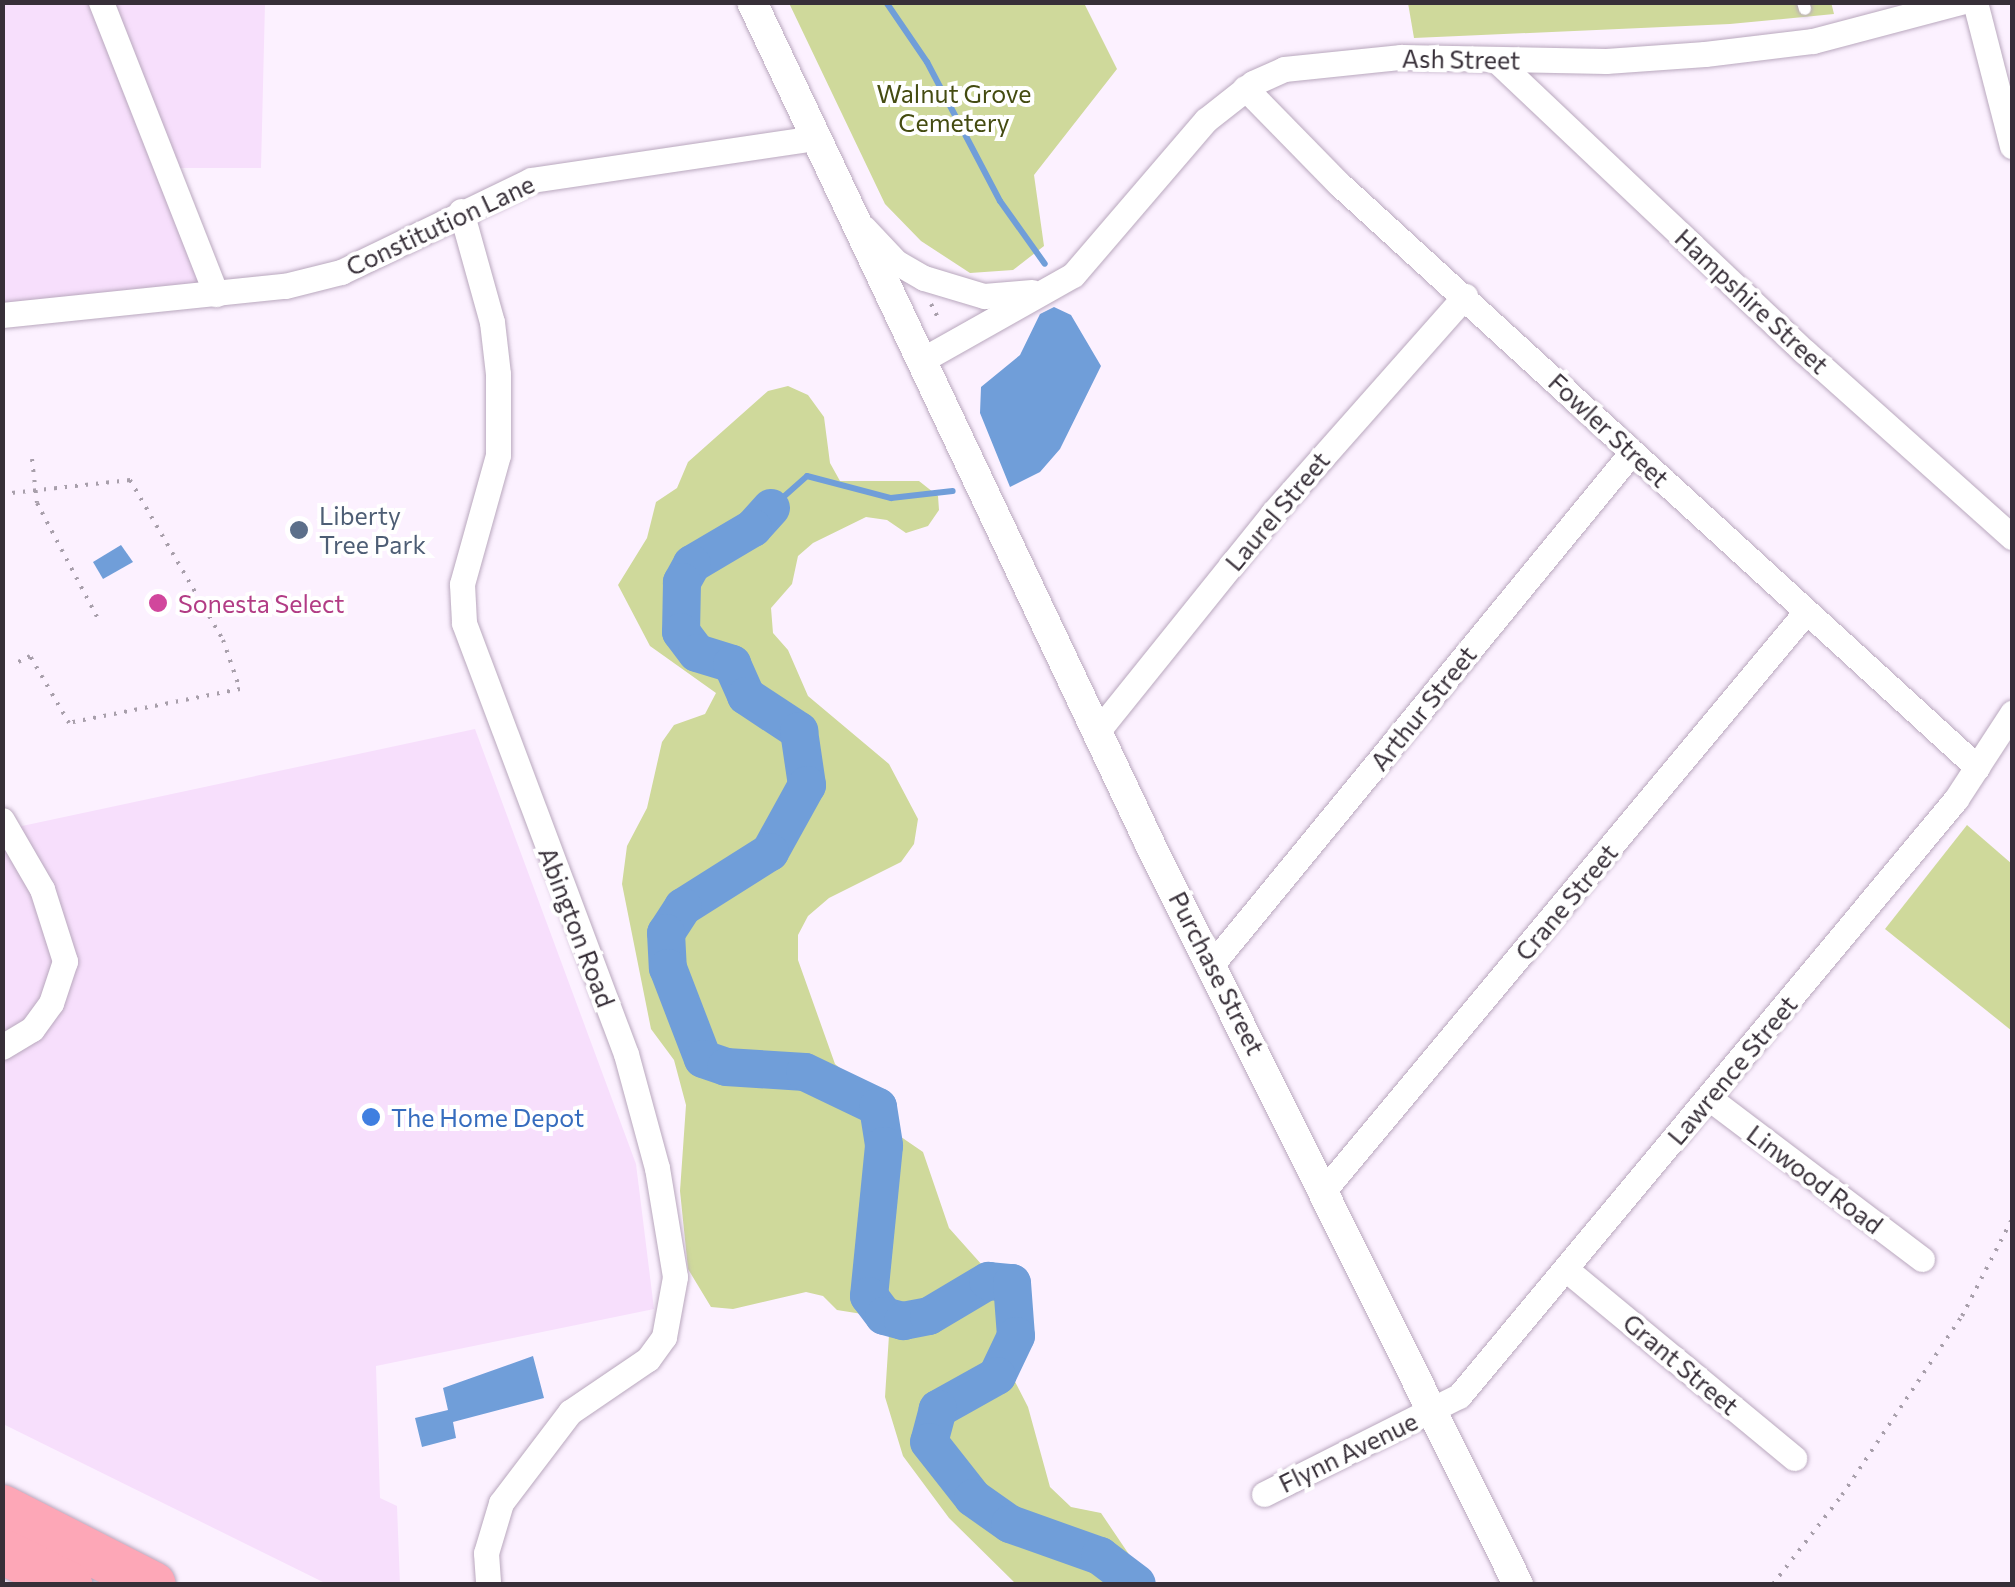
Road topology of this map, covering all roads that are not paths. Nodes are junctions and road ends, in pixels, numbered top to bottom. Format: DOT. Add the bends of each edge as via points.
graph roads {
  1 [pos="101,2"];
  2 [pos="752,2"];
  3 [pos="1960,2"];
  4 [pos="1975,2"];
  5 [pos="1496,60"];
  6 [pos="1246,88"];
  7 [pos="817,138"];
  8 [pos="2012,146"];
  9 [pos="851,210"];
  10 [pos="461,211"];
  11 [pos="1047,290"];
  12 [pos="216,294"];
  13 [pos="1464,296"];
  14 [pos="2,315"];
  15 [pos="922,360"];
  16 [pos="1632,452"];
  17 [pos="2012,537"];
  18 [pos="1805,613"];
  19 [pos="2012,714"];
  20 [pos="1097,732"];
  21 [pos="1977,767"];
  22 [pos="2,820"];
  23 [pos="1213,963"];
  24 [pos="2,1047"];
  25 [pos="1709,1098"];
  26 [pos="1325,1190"];
  27 [pos="1922,1259"];
  28 [pos="1567,1270"];
  29 [pos="1433,1410"];
  30 [pos="1794,1458"];
  31 [pos="1264,1494"];
  32 [pos="2,1507"];
  33 [pos="2,1551"];
  34 [pos="69,1584"];
  35 [pos="153,1584"];
  36 [pos="488,1584"];
  37 [pos="1518,1584"];
  1 -- 12 [label="street"];
  2 -- 7 [label="street, Ash Street"];
  3 -- 5 [label="street, Ash Street" via="1767,48 1606,61"];
  4 -- 8 [label="street"];
  5 -- 6 [label="street, Ash Street" via="1318,62"];
  5 -- 17 [label="street, Hampshire Street"];
  6 -- 11 [label="street, Ash Street" via="1193,134 1095,256"];
  6 -- 13 [label="street, Fowler Street" via="1338,183"];
  7 -- 9 [label="street, Ash Street"];
  7 -- 10 [label="street, Constitution Lane" via="593,166 531,180"];
  9 -- 11 [label="street, Ash Street" via="896,262 924,278 984,296"];
  9 -- 15 [label="street, Ash Street"];
  10 -- 12 [label="street, Constitution Lane" via="341,272"];
  10 -- 36 [label="street, Abington Road" via="488,306 498,374 498,454 462,584 464,623 626,1054 657,1168 675,1276 664,1337 648,1359 570,1412 502,1503 486,1552"];
  11 -- 15 [label="street, Ash Street"];
  12 -- 14 [label="street, Constitution Lane"];
  13 -- 16 [label="street, Fowler Street"];
  13 -- 20 [label="street, Laurel Street" via="1273,513"];
  15 -- 20 [label="street, Purchase Street"];
  16 -- 18 [label="street, Fowler Street"];
  16 -- 23 [label="street, Arthur Street"];
  18 -- 21 [label="street, Fowler Street"];
  18 -- 26 [label="street, Crane Street"];
  19 -- 21 [label="street, Lawrence Street"];
  20 -- 23 [label="street, Purchase Street"];
  21 -- 25 [label="street, Lawrence Street"];
  22 -- 24 [label="street" via="42,889 65,960 51,1003 32,1028"];
  23 -- 26 [label="street, Purchase Street"];
  25 -- 27 [label="street, Linwood Road"];
  25 -- 28 [label="street, Lawrence Street"];
  26 -- 29 [label="street, Purchase Street"];
  28 -- 29 [label="street, Lawrence Street" via="1458,1396"];
  28 -- 30 [label="street, Grant Street"];
  29 -- 31 [label="street, Flynn Avenue"];
  29 -- 37 [label="street, Purchase Street"];
  32 -- 35 [label="highway"];
  33 -- 34 [label="highway"];
}
